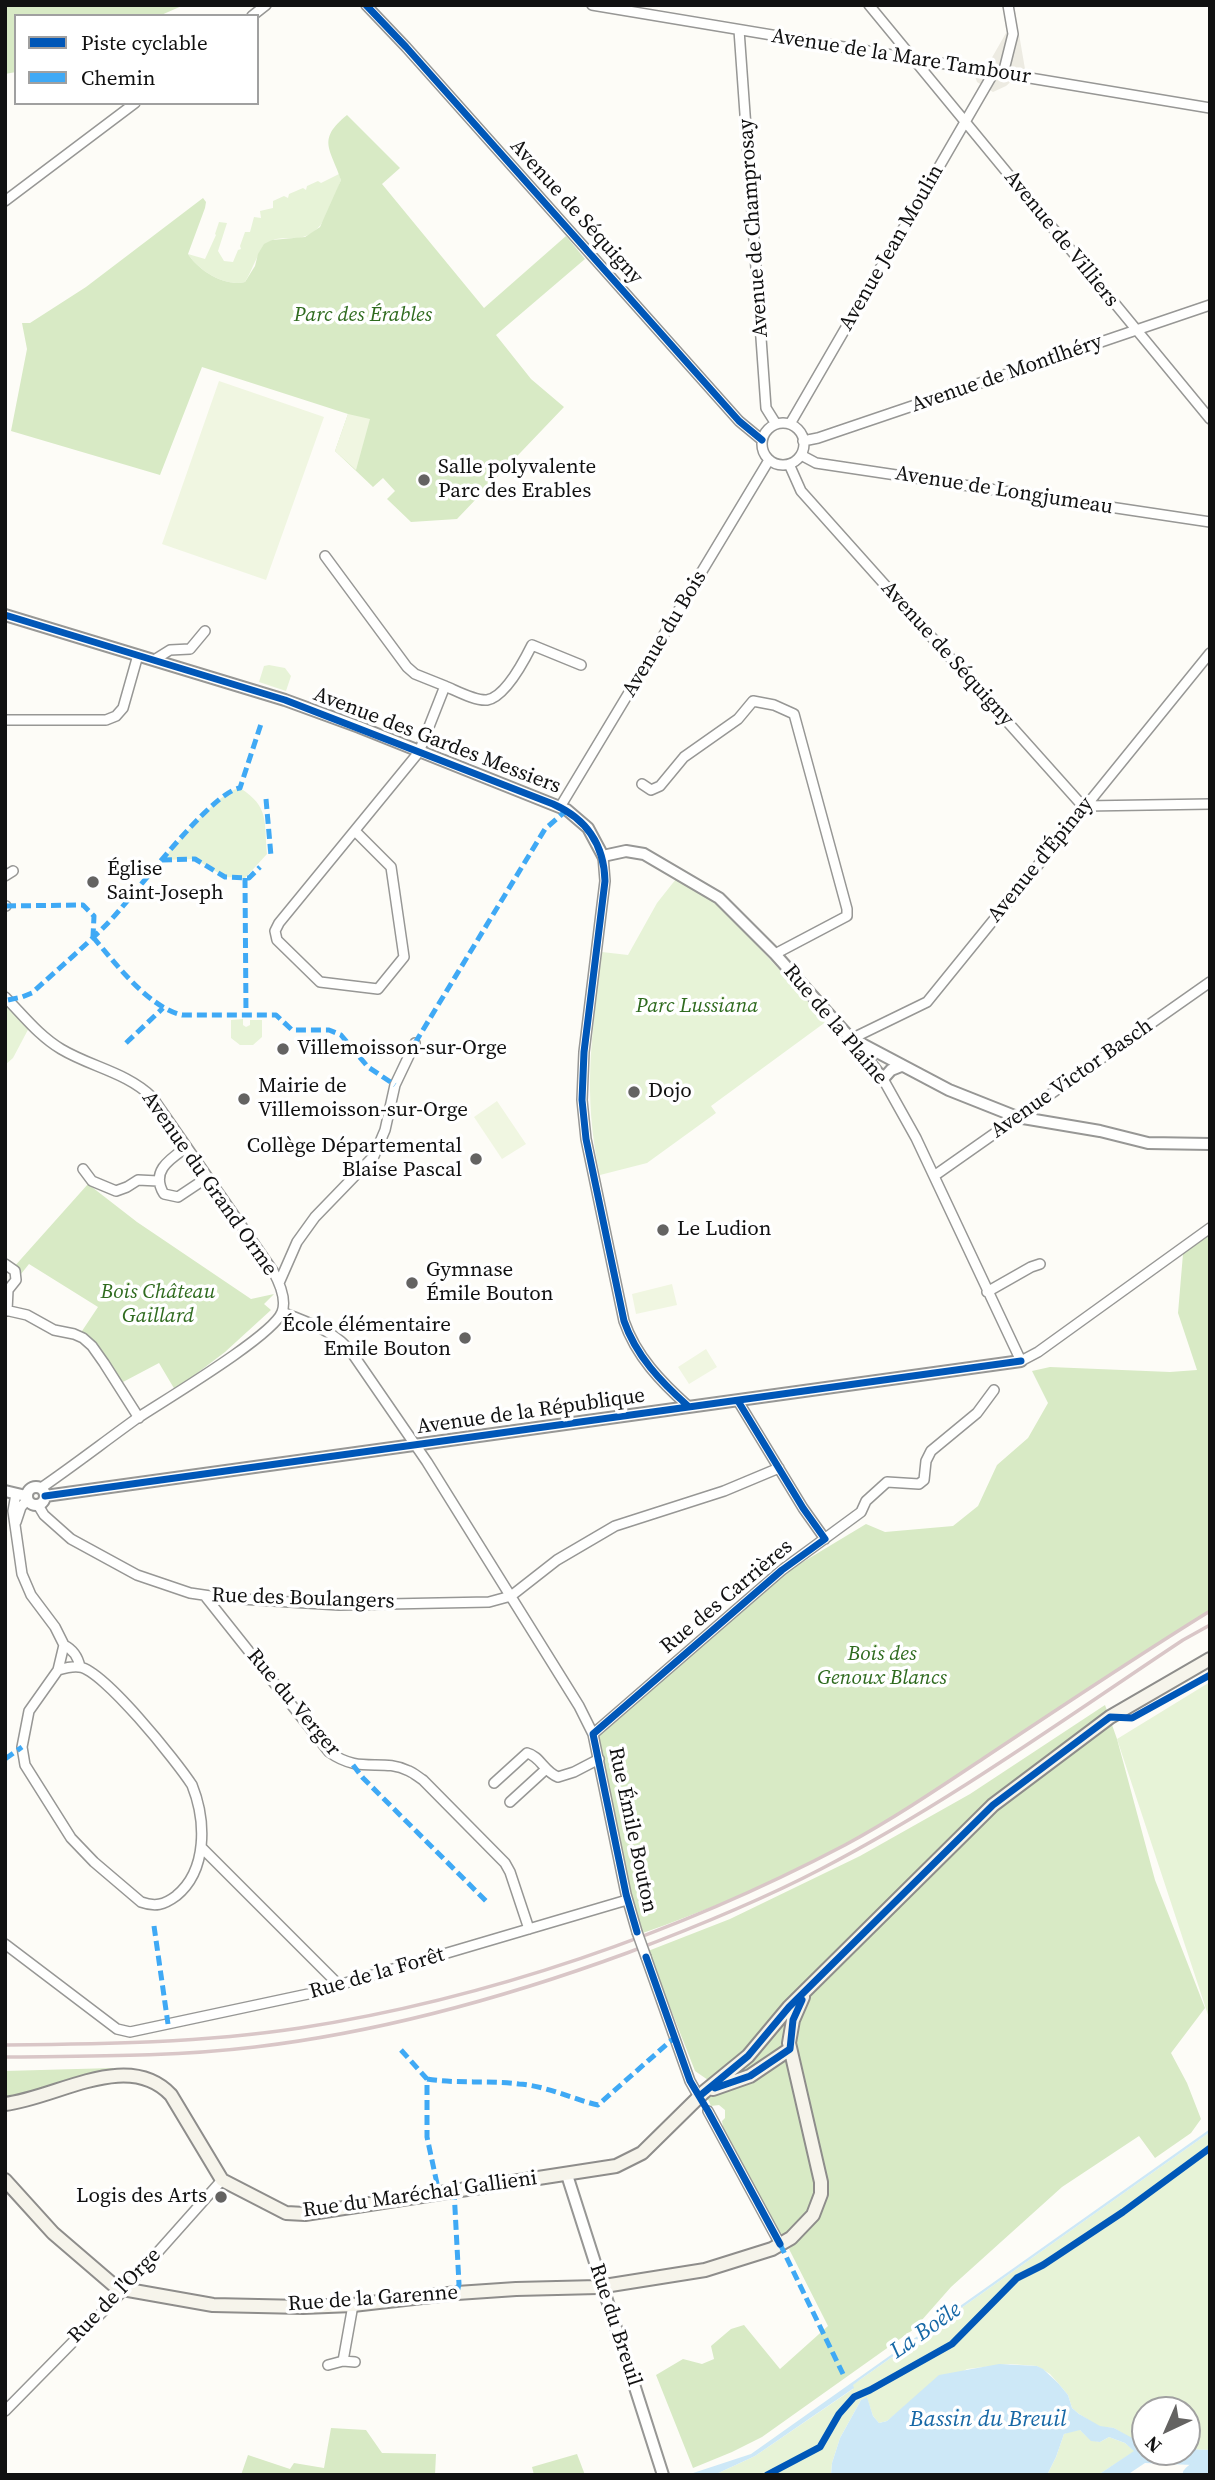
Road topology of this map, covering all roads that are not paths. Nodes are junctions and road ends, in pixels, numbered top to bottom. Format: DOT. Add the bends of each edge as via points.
graph roads {
  1 [pos="366,5"];
  2 [pos="592,5"];
  3 [pos="869,5"];
  4 [pos="1008,5"];
  5 [pos="739,30"];
  6 [pos="912,58"];
  7 [pos="998,73"];
  8 [pos="132,105"];
  9 [pos="1210,108"];
  10 [pos="965,121"];
  11 [pos="5,201"];
  12 [pos="1210,305"];
  13 [pos="1136,330"];
  14 [pos="1210,419"];
  15 [pos="776,424"];
  16 [pos="790,424"];
  17 [pos="762,440"];
  18 [pos="803,440"];
  19 [pos="800,455"];
  20 [pos="769,460"];
  21 [pos="789,464"];
  22 [pos="1210,522"];
  23 [pos="325,556"];
  24 [pos="5,615"];
  25 [pos="205,631"];
  26 [pos="1210,653"];
  27 [pos="138,655"];
  28 [pos="154,660"];
  29 [pos="1206,662"];
  30 [pos="581,665"];
  31 [pos="445,686"];
  32 [pos="5,720"];
  33 [pos="419,752"];
  34 [pos="642,784"];
  35 [pos="1210,804"];
  36 [pos="1085,806"];
  37 [pos="560,807"];
  38 [pos="355,831"];
  39 [pos="603,856"];
  40 [pos="775,954"];
  41 [pos="1210,982"];
  42 [pos="5,997"];
  43 [pos="415,1043"];
  44 [pos="855,1043"];
  45 [pos="901,1066"];
  46 [pos="883,1079"];
  47 [pos="1017,1117"];
  48 [pos="1210,1144"];
  49 [pos="187,1147"];
  50 [pos="83,1169"];
  51 [pos="934,1176"];
  52 [pos="208,1177"];
  53 [pos="159,1181"];
  54 [pos="1210,1228"];
  55 [pos="5,1264"];
  56 [pos="1041,1264"];
  57 [pos="279,1283"];
  58 [pos="987,1292"];
  59 [pos="6,1310"];
  60 [pos="282,1311"];
  61 [pos="1021,1361"];
  62 [pos="994,1390"];
  63 [pos="738,1401"];
  64 [pos="688,1406"];
  65 [pos="139,1418"];
  66 [pos="416,1446"];
  67 [pos="779,1468"];
  68 [pos="19,1495"];
  69 [pos="41,1496"];
  70 [pos="825,1539"];
  71 [pos="205,1596"];
  72 [pos="511,1596"];
  73 [pos="64,1645"];
  74 [pos="1210,1659"];
  75 [pos="80,1667"];
  76 [pos="58,1670"];
  77 [pos="593,1734"];
  78 [pos="599,1759"];
  79 [pos="545,1770"];
  80 [pos="494,1783"];
  81 [pos="510,1802"];
  82 [pos="201,1847"];
  83 [pos="627,1900"];
  84 [pos="529,1929"];
  85 [pos="6,1946"];
  86 [pos="811,1984"];
  87 [pos="336,1987"];
  88 [pos="765,2037"];
  89 [pos="789,2046"];
  90 [pos="702,2094"];
  91 [pos="5,2104"];
  92 [pos="708,2111"];
  93 [pos="567,2175"];
  94 [pos="5,2180"];
  95 [pos="222,2180"];
  96 [pos="780,2244"];
  97 [pos="601,2286"];
  98 [pos="125,2289"];
  99 [pos="354,2305"];
  100 [pos="343,2361"];
  101 [pos="355,2362"];
  102 [pos="328,2365"];
  103 [pos="5,2411"];
  104 [pos="663,2475"];
  1 -- 17 [label="street, Avenue de Séquigny" via="739,421"];
  2 -- 5 [label="street, Avenue de la Mare Tambour"];
  3 -- 6 [label="street, Avenue de Villiers"];
  4 -- 7 [label="street, Avenue Jean Moulin" via="1013,34"];
  5 -- 6 [label="street, Avenue de la Mare Tambour"];
  5 -- 15 [label="street, Avenue de Champrosay" via="766,408"];
  6 -- 7 [label="street, Avenue de la Mare Tambour"];
  6 -- 10 [label="street, Avenue de Villiers"];
  7 -- 9 [label="street, Avenue de la Mare Tambour"];
  7 -- 10 [label="street, Avenue Jean Moulin"];
  8 -- 11 [label="street"];
  10 -- 13 [label="street, Avenue de Villiers"];
  10 -- 16 [label="street, Avenue Jean Moulin"];
  12 -- 13 [label="street, Avenue de Montlhéry"];
  13 -- 14 [label="street, Avenue de Villiers"];
  13 -- 18 [label="street, Avenue de Montlhéry"];
  15 -- 16 [label="street"];
  15 -- 17 [label="street"];
  16 -- 18 [label="street"];
  17 -- 20 [label="street"];
  18 -- 19 [label="street"];
  19 -- 21 [label="street"];
  19 -- 22 [label="street, Avenue de Longjumeau" via="816,463"];
  20 -- 21 [label="street"];
  20 -- 37 [label="street, Avenue du Bois"];
  21 -- 36 [label="street, Avenue de Séquigny" via="801,491"];
  23 -- 31 [label="street" via="407,667"];
  24 -- 27 [label="street, Avenue des Gardes Messiers"];
  25 -- 28 [label="street" via="190,649 170,650"];
  26 -- 29 [label="street, Avenue d'Épinay"];
  27 -- 28 [label="street, Avenue des Gardes Messiers"];
  27 -- 32 [label="street" via="123,708 116,716 106,720"];
  28 -- 33 [label="street, Avenue des Gardes Messiers" via="285,700"];
  29 -- 36 [label="street, Avenue d'Épinay"];
  30 -- 31 [label="street" via="532,646 498,695 480,699"];
  31 -- 33 [label="street"];
  33 -- 37 [label="street, Avenue des Gardes Messiers"];
  33 -- 38 [label="street"];
  34 -- 40 [label="street" via="651,790 660,786 684,757 738,719 753,701 793,714 847,916"];
  35 -- 36 [label="street"];
  36 -- 44 [label="street, Avenue d'Épinay" via="927,1002"];
  37 -- 39 [label="street, Avenue des Gardes Messiers" via="584,823"];
  38 -- 38 [label="street" via="391,867 397,905 404,957 378,989 320,982 277,940 275,931"];
  39 -- 40 [label="street, Rue de la Plaine" via="635,851 699,885 728,905"];
  39 -- 64 [label="street, Avenue des Gardes Messiers" via="605,881 582,1071 586,1139 629,1338 650,1368"];
  40 -- 44 [label="street, Rue de la Plaine"];
  41 -- 47 [label="street, Avenue Victor Basch"];
  42 -- 49 [label="street, Avenue du Grand Orme" via="60,1048 142,1088"];
  43 -- 57 [label="street" via="396,1085 374,1156 315,1217"];
  44 -- 45 [label="street"];
  44 -- 46 [label="street, Rue de la Plaine"];
  45 -- 46 [label="street"];
  45 -- 47 [label="street"];
  46 -- 51 [label="street, Rue de la Plaine"];
  47 -- 48 [label="street" via="1148,1143"];
  47 -- 51 [label="street, Avenue Victor Basch"];
  49 -- 52 [label="street, Avenue du Grand Orme"];
  49 -- 53 [label="street" via="166,1163"];
  50 -- 53 [label="street" via="92,1181 116,1191 138,1180"];
  51 -- 58 [label="street, Rue de la Plaine"];
  52 -- 53 [label="street" via="178,1197 164,1194"];
  52 -- 57 [label="street, Avenue du Grand Orme"];
  54 -- 61 [label="street"];
  55 -- 59 [label="street" via="15,1271 16,1280 8,1290"];
  56 -- 58 [label="street"];
  57 -- 60 [label="street, Avenue du Grand Orme"];
  58 -- 61 [label="street, Rue de la Plaine"];
  59 -- 65 [label="street" via="83,1338"];
  60 -- 65 [label="street" via="263,1334"];
  60 -- 66 [label="street, Rue Émile Bouton" via="324,1329 345,1345"];
  61 -- 63 [label="street, Avenue de la République"];
  62 -- 70 [label="street" via="977,1413 930,1451 924,1480 919,1484 887,1482 861,1512"];
  63 -- 64 [label="street, Avenue de la République"];
  63 -- 67 [label="street, Rue des Carrières"];
  64 -- 66 [label="street, Avenue de la République"];
  65 -- 69 [label="street"];
  66 -- 69 [label="street, Avenue de la République"];
  66 -- 72 [label="street, Rue Émile Bouton"];
  67 -- 70 [label="street, Rue des Carrières"];
  67 -- 72 [label="street" via="615,1526 557,1560"];
  68 -- 69 [label="street" via="31,1488"];
  68 -- 69 [label="street" via="32,1505"];
  68 -- 73 [label="street" via="12,1502 26,1584"];
  69 -- 71 [label="street, Rue des Boulangers" via="44,1515 93,1551 151,1581"];
  70 -- 77 [label="street, Rue des Carrières" via="782,1570"];
  71 -- 72 [label="street, Rue des Boulangers" via="339,1605 489,1602"];
  71 -- 84 [label="street, Rue du Verger" via="329,1752 353,1765 408,1770 505,1863"];
  72 -- 77 [label="street, Rue Émile Bouton"];
  73 -- 75 [label="street" via="78,1658"];
  73 -- 76 [label="street"];
  74 -- 86 [label="main road, Rue du Maréchal Gallieni" via="1110,1717 993,1805"];
  75 -- 76 [label="street"];
  75 -- 82 [label="street" via="111,1688 186,1775 197,1798"];
  76 -- 82 [label="street" via="29,1711 22,1747 25,1765 71,1838 151,1906 169,1901 186,1885"];
  77 -- 78 [label="street, Rue Émile Bouton"];
  78 -- 79 [label="street" via="565,1776"];
  78 -- 83 [label="street, Rue Émile Bouton"];
  79 -- 80 [label="street" via="527,1753"];
  79 -- 81 [label="street"];
  82 -- 87 [label="street"];
  83 -- 84 [label="street, Rue de la Forêt"];
  83 -- 90 [label="street, Rue Émile Bouton, bridge" via="690,2081"];
  84 -- 87 [label="street, Rue de la Forêt"];
  85 -- 87 [label="street, Rue de la Forêt" via="123,2032"];
  86 -- 88 [label="main road, Rue du Maréchal Gallieni"];
  86 -- 89 [label="main road, Rue de la Garenne" via="797,2010"];
  88 -- 89 [label="main road"];
  88 -- 90 [label="main road, Rue du Maréchal Gallieni"];
  89 -- 90 [label="main road, Rue du Maréchal Gallieni" via="750,2076"];
  89 -- 96 [label="main road, Rue de la Garenne" via="821,2194 808,2223"];
  90 -- 93 [label="main road, Rue du Maréchal Gallieni" via="631,2160"];
  91 -- 95 [label="main road" via="111,2076 150,2078 171,2095"];
  92 -- 96 [label="street"];
  93 -- 95 [label="main road, Rue du Maréchal Gallieni" via="297,2214 286,2213"];
  93 -- 97 [label="street, Rue du Breuil"];
  94 -- 98 [label="main road, Rue de la Garenne" via="53,2233 111,2285"];
  95 -- 98 [label="street, Rue de l'Orge"];
  96 -- 97 [label="main road, Rue de la Garenne" via="705,2270"];
  97 -- 99 [label="main road, Rue de la Garenne" via="457,2293"];
  97 -- 104 [label="street, Rue du Breuil"];
  98 -- 99 [label="main road, Rue de la Garenne" via="213,2305"];
  98 -- 103 [label="street, Rue de l'Orge"];
  99 -- 100 [label="street"];
  100 -- 101 [label="street"];
  100 -- 102 [label="street"];
}
